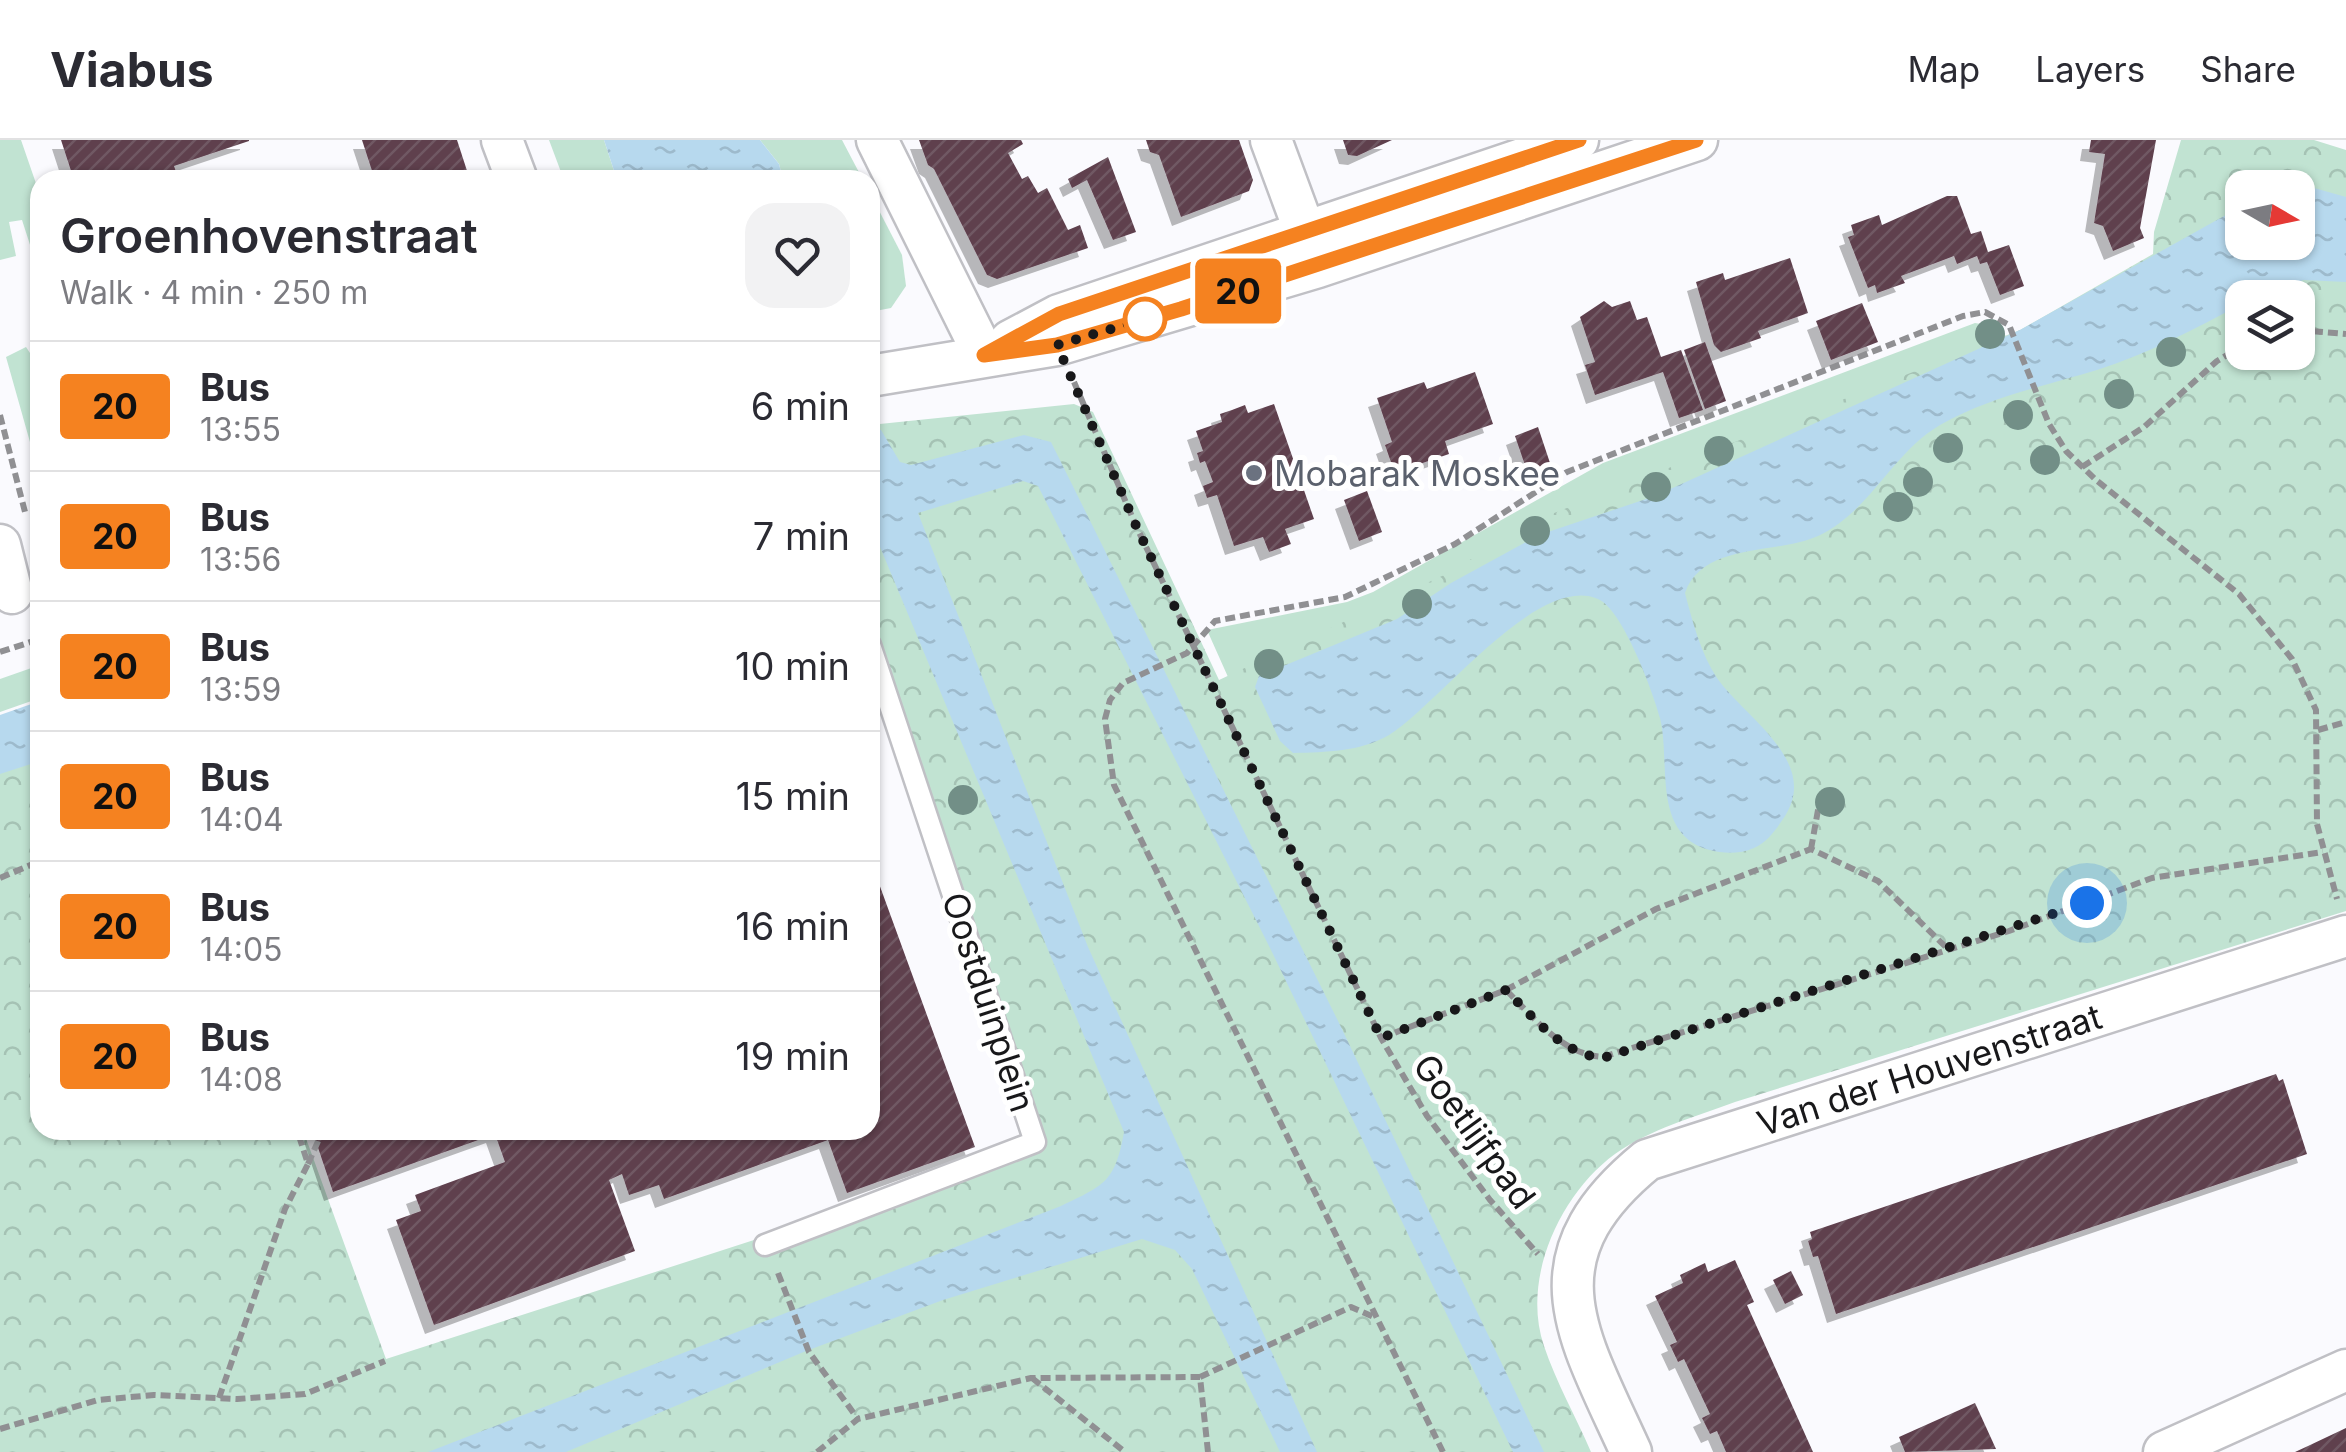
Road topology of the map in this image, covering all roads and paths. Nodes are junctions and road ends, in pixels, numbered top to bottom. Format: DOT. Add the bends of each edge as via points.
graph roads {
  1 [pos="502,140"];
  2 [pos="877,140"];
  3 [pos="1271,140"];
  4 [pos="1578,140"];
  5 [pos="1697,140"];
  6 [pos="512,170"];
  7 [pos="1312,250"];
  8 [pos="2315,331"];
  9 [pos="2346,334"];
  10 [pos="1057,345"];
  11 [pos="984,355"];
  12 [pos="2225,358"];
  13 [pos="880,374"];
  14 [pos="0,415"];
  15 [pos="2082,467"];
  16 [pos="15,537"];
  17 [pos="17,592"];
  18 [pos="30,642"];
  19 [pos="1190,650"];
  20 [pos="0,652"];
  21 [pos="880,675"];
  22 [pos="2346,722"];
  23 [pos="2318,730"];
  24 [pos="1820,800"];
  25 [pos="1811,849"];
  26 [pos="2323,852"];
  27 [pos="30,865"];
  28 [pos="0,878"];
  29 [pos="2343,923"];
  30 [pos="1947,948"];
  31 [pos="1506,990"];
  32 [pos="1381,1038"];
  33 [pos="300,1140"];
  34 [pos="318,1140"];
  35 [pos="308,1164"];
  36 [pos="765,1245"];
  37 [pos="1570,1274"];
  38 [pos="1362,1287"];
  39 [pos="788,1295"];
  40 [pos="1350,1307"];
  41 [pos="1377,1318"];
  42 [pos="384,1361"];
  43 [pos="2346,1370"];
  44 [pos="1200,1377"];
  45 [pos="1031,1378"];
  46 [pos="218,1398"];
  47 [pos="858,1418"];
  48 [pos="0,1429"];
  49 [pos="817,1452"];
  50 [pos="1125,1452"];
  51 [pos="1208,1452"];
  52 [pos="1442,1452"];
  53 [pos="1632,1452"];
  54 [pos="2164,1452"];
  1 -- 6 [label="street"];
  2 -- 11 [label="street"];
  3 -- 7 [label="street"];
  4 -- 7 [label="street"];
  5 -- 7 [label="street"];
  7 -- 10 [label="street"];
  7 -- 11 [label="street" via="1059,314"];
  8 -- 9 [label="path"];
  10 -- 11 [label="street"];
  10 -- 19 [label="path, Goetlijfpad"];
  11 -- 13 [label="street"];
  12 -- 15 [label="path" via="2144,427"];
  14 -- 16 [label="path"];
  15 -- 19 [label="path" via="2049,424 2009,325 1985,312 1963,316 1567,472 1455,544 1346,597 1215,622"];
  15 -- 23 [label="path" via="2199,558 2271,627 2312,694"];
  16 -- 17 [label="street"];
  18 -- 20 [label="path"];
  19 -- 32 [label="path, Goetlijfpad"];
  19 -- 38 [label="path" via="1123,683 1110,700 1105,719 1114,784"];
  21 -- 36 [label="lane, Oostduinplein" via="1036,1142"];
  22 -- 23 [label="path"];
  23 -- 26 [label="path"];
  24 -- 25 [label="path"];
  25 -- 30 [label="path" via="1878,881"];
  25 -- 31 [label="path" via="1656,910"];
  26 -- 29 [label="path"];
  26 -- 30 [label="path" via="2152,878"];
  27 -- 28 [label="path"];
  29 -- 37 [label="street, Van der Houvenstraat" via="1646,1160 1609,1190 1583,1231"];
  30 -- 31 [label="path" via="1603,1058 1570,1048"];
  31 -- 32 [label="path"];
  32 -- 37 [label="path, Goetlijfpad" via="1427,1116 1490,1200 1532,1249"];
  33 -- 35 [label="path"];
  34 -- 35 [label="path"];
  35 -- 46 [label="path" via="284,1209"];
  37 -- 53 [label="street" via="1574,1314"];
  38 -- 40 [label="path"];
  38 -- 41 [label="path"];
  39 -- 47 [label="path" via="809,1352"];
  40 -- 41 [label="path"];
  40 -- 44 [label="path"];
  41 -- 52 [label="path"];
  42 -- 46 [label="path" via="305,1394"];
  43 -- 54 [label="street"];
  44 -- 45 [label="path"];
  44 -- 51 [label="path"];
  45 -- 47 [label="path"];
  45 -- 50 [label="path"];
  46 -- 48 [label="path" via="98,1400"];
  47 -- 49 [label="path"];
}
